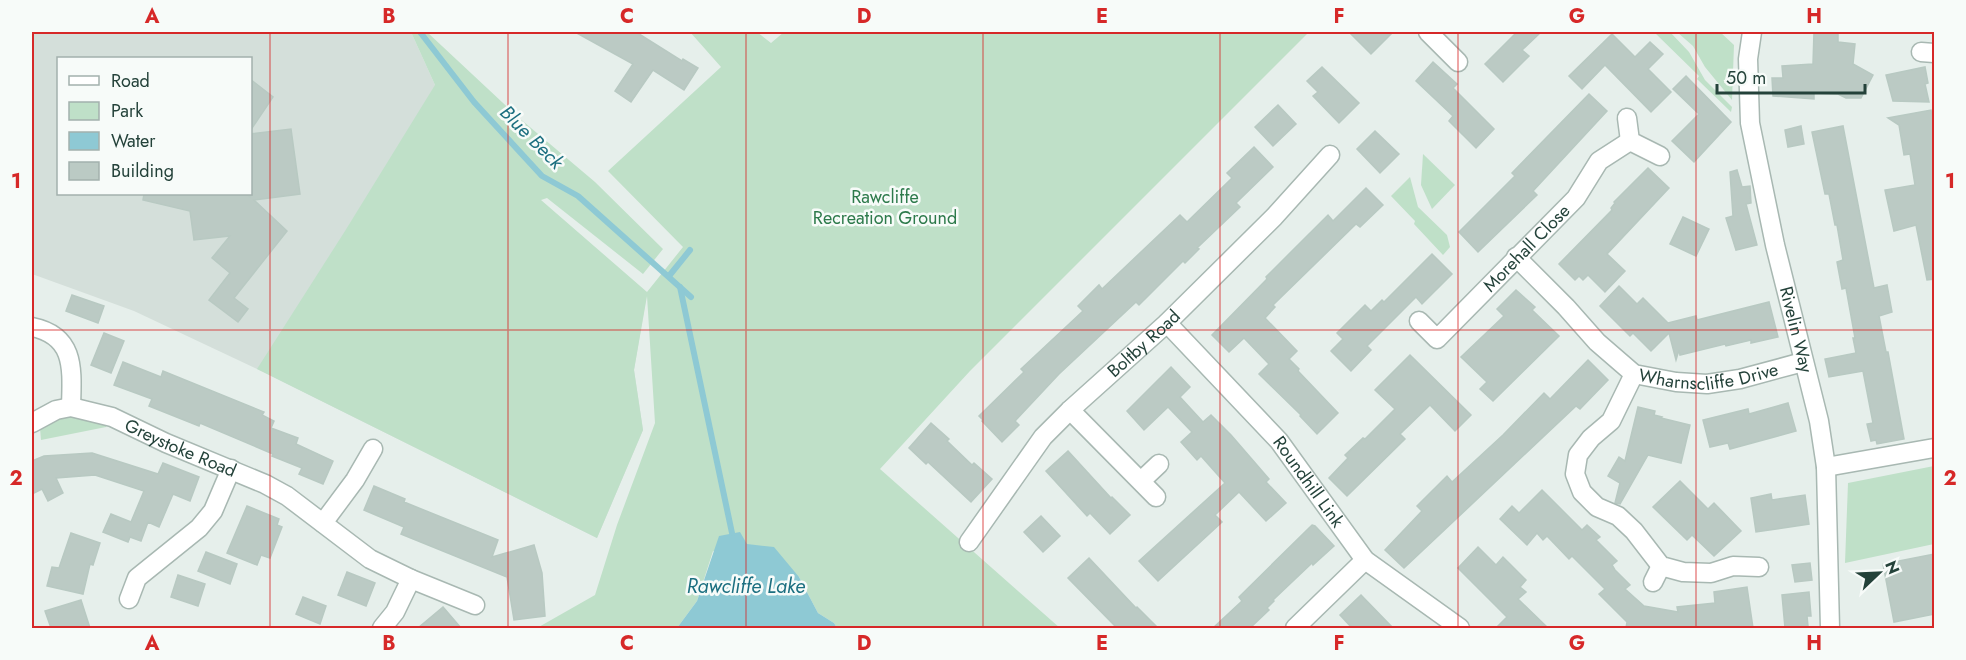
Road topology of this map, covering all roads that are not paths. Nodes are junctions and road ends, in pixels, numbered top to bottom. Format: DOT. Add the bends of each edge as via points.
graph roads {
  1 [pos="1752,32"];
  2 [pos="1436,34"];
  3 [pos="1458,62"];
  4 [pos="1627,118"];
  5 [pos="1630,141"];
  6 [pos="1330,155"];
  7 [pos="1660,156"];
  8 [pos="1516,257"];
  9 [pos="1419,321"];
  10 [pos="1167,323"];
  11 [pos="32,327"];
  12 [pos="1803,362"];
  13 [pos="1634,374"];
  14 [pos="71,407"];
  15 [pos="1070,410"];
  16 [pos="32,423"];
  17 [pos="1935,448"];
  18 [pos="373,449"];
  19 [pos="1159,464"];
  20 [pos="1826,467"];
  21 [pos="231,469"];
  22 [pos="1141,481"];
  23 [pos="1156,497"];
  24 [pos="323,523"];
  25 [pos="969,542"];
  26 [pos="1365,560"];
  27 [pos="1661,566"];
  28 [pos="1759,567"];
  29 [pos="411,579"];
  30 [pos="1653,582"];
  31 [pos="129,599"];
  32 [pos="475,605"];
  33 [pos="382,628"];
  34 [pos="1295,628"];
  35 [pos="1460,628"];
  36 [pos="1830,628"];
  1 -- 12 [label="street, Rivelin Way" via="1748,59 1750,123"];
  2 -- 3 [label="street"];
  4 -- 5 [label="street"];
  5 -- 7 [label="street"];
  5 -- 8 [label="street, Morehall Close" via="1599,161 1576,198"];
  6 -- 10 [label="street, Boltby Road"];
  8 -- 9 [label="street, Morehall Close" via="1437,339"];
  8 -- 13 [label="street, Wharnscliffe Drive" via="1597,342"];
  10 -- 15 [label="street, Boltby Road"];
  10 -- 26 [label="street, Roundhill Link" via="1279,441"];
  11 -- 14 [label="street" via="48,330 61,342 70,359"];
  12 -- 13 [label="street, Wharnscliffe Drive" via="1707,384"];
  12 -- 20 [label="street, Rivelin Way" via="1819,421"];
  13 -- 27 [label="street" via="1611,421 1578,455 1575,474 1582,492 1597,507 1618,516"];
  14 -- 16 [label="street"];
  14 -- 21 [label="street, Greystoke Road" via="112,417"];
  15 -- 22 [label="street"];
  15 -- 25 [label="street, Boltby Road" via="1043,437"];
  17 -- 20 [label="street"];
  18 -- 24 [label="street"];
  19 -- 22 [label="street"];
  20 -- 36 [label="street, Rivelin Way"];
  21 -- 24 [label="street, Greystoke Road" via="287,496"];
  21 -- 31 [label="street" via="213,511 199,528 132,574"];
  22 -- 23 [label="street"];
  24 -- 29 [label="street, Greystoke Road" via="370,559"];
  26 -- 34 [label="street"];
  26 -- 35 [label="street, Roundhill Link"];
  27 -- 28 [label="street" via="1711,573 1733,566"];
  27 -- 30 [label="street"];
  29 -- 32 [label="street, Greystoke Road"];
  29 -- 33 [label="street" via="395,612"];
}
